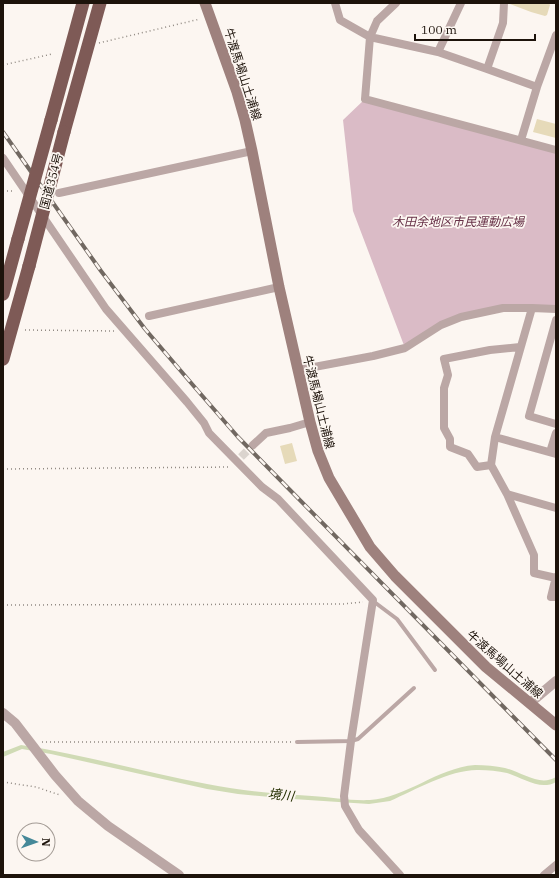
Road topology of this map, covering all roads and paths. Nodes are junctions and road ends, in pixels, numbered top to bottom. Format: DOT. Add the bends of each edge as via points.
graph roads {
  1 [pos="83,3"];
  2 [pos="100,3"];
  3 [pos="205,3"];
  4 [pos="335,3"];
  5 [pos="396,3"];
  6 [pos="461,3"];
  7 [pos="504,3"];
  8 [pos="210,17"];
  9 [pos="556,35"];
  10 [pos="370,37"];
  11 [pos="99,43"];
  12 [pos="438,52"];
  13 [pos="52,54"];
  14 [pos="3,65"];
  15 [pos="487,69"];
  16 [pos="537,87"];
  17 [pos="520,140"];
  18 [pos="556,150"];
  19 [pos="252,151"];
  20 [pos="3,158"];
  21 [pos="3,191"];
  22 [pos="26,191"];
  23 [pos="59,193"];
  24 [pos="279,287"];
  25 [pos="3,294"];
  26 [pos="532,308"];
  27 [pos="556,309"];
  28 [pos="149,316"];
  29 [pos="556,320"];
  30 [pos="25,330"];
  31 [pos="124,330"];
  32 [pos="520,347"];
  33 [pos="3,359"];
  34 [pos="298,370"];
  35 [pos="310,422"];
  36 [pos="556,424"];
  37 [pos="556,432"];
  38 [pos="496,437"];
  39 [pos="253,444"];
  40 [pos="553,453"];
  41 [pos="239,460"];
  42 [pos="491,465"];
  43 [pos="3,469"];
  44 [pos="507,494"];
  45 [pos="556,508"];
  46 [pos="556,578"];
  47 [pos="556,597"];
  48 [pos="373,600"];
  49 [pos="3,605"];
  50 [pos="435,670"];
  51 [pos="556,681"];
  52 [pos="414,688"];
  53 [pos="530,703"];
  54 [pos="3,713"];
  55 [pos="556,725"];
  56 [pos="351,741"];
  57 [pos="298,742"];
  58 [pos="31,743"];
  59 [pos="3,782"];
  60 [pos="78,801"];
  61 [pos="556,865"];
  62 [pos="179,875"];
  63 [pos="400,875"];
  64 [pos="544,875"];
  1 -- 25 [label="highway, 国道354号, bridge"];
  2 -- 33 [label="highway, 国道354号, bridge"];
  3 -- 8 [label="main road, 牛渡馬場山土浦線"];
  4 -- 10 [label="street" via="340,20"];
  5 -- 10 [label="street" via="377,22"];
  6 -- 12 [label="street"];
  7 -- 15 [label="street" via="503,23"];
  8 -- 11 [label="path"];
  8 -- 19 [label="main road, 牛渡馬場山土浦線" via="237,92"];
  9 -- 16 [label="street"];
  10 -- 12 [label="street"];
  10 -- 17 [label="street" via="365,99"];
  12 -- 15 [label="street"];
  13 -- 14 [label="path"];
  15 -- 16 [label="street"];
  16 -- 17 [label="street"];
  17 -- 18 [label="street"];
  19 -- 23 [label="street"];
  19 -- 24 [label="main road, 牛渡馬場山土浦線"];
  20 -- 22 [label="street"];
  21 -- 22 [label="path"];
  22 -- 31 [label="street" via="106,309"];
  24 -- 28 [label="street"];
  24 -- 34 [label="main road, 牛渡馬場山土浦線"];
  26 -- 27 [label="street"];
  26 -- 32 [label="street"];
  26 -- 34 [label="street" via="503,308 461,317 441,325 405,348"];
  29 -- 36 [label="street" via="529,416"];
  30 -- 31 [label="path"];
  31 -- 41 [label="street" via="187,402 210,433"];
  32 -- 38 [label="street"];
  32 -- 42 [label="street" via="444,359 448,376 444,388 444,428 450,439 450,447 468,454 478,467"];
  34 -- 35 [label="main road, 牛渡馬場山土浦線"];
  35 -- 39 [label="street" via="266,433"];
  35 -- 53 [label="main road, 牛渡馬場山土浦線" via="322,465 370,547 455,637 486,667"];
  37 -- 40 [label="street"];
  38 -- 40 [label="street"];
  38 -- 42 [label="street"];
  41 -- 43 [label="path" via="230,468"];
  41 -- 48 [label="street" via="262,487 278,499"];
  42 -- 44 [label="street"];
  44 -- 45 [label="street"];
  44 -- 46 [label="street" via="534,555 534,573"];
  46 -- 47 [label="street" via="550,596"];
  48 -- 49 [label="path" via="343,604"];
  48 -- 50 [label="lane" via="397,619"];
  48 -- 56 [label="street"];
  51 -- 53 [label="street"];
  52 -- 56 [label="lane" via="358,739"];
  53 -- 55 [label="main road, 牛渡馬場山土浦線"];
  54 -- 58 [label="street"];
  56 -- 57 [label="lane"];
  56 -- 63 [label="street" via="344,806 359,830"];
  57 -- 58 [label="path"];
  58 -- 60 [label="street"];
  59 -- 60 [label="path" via="36,787"];
  60 -- 62 [label="street" via="108,826"];
  61 -- 64 [label="street"];
}
